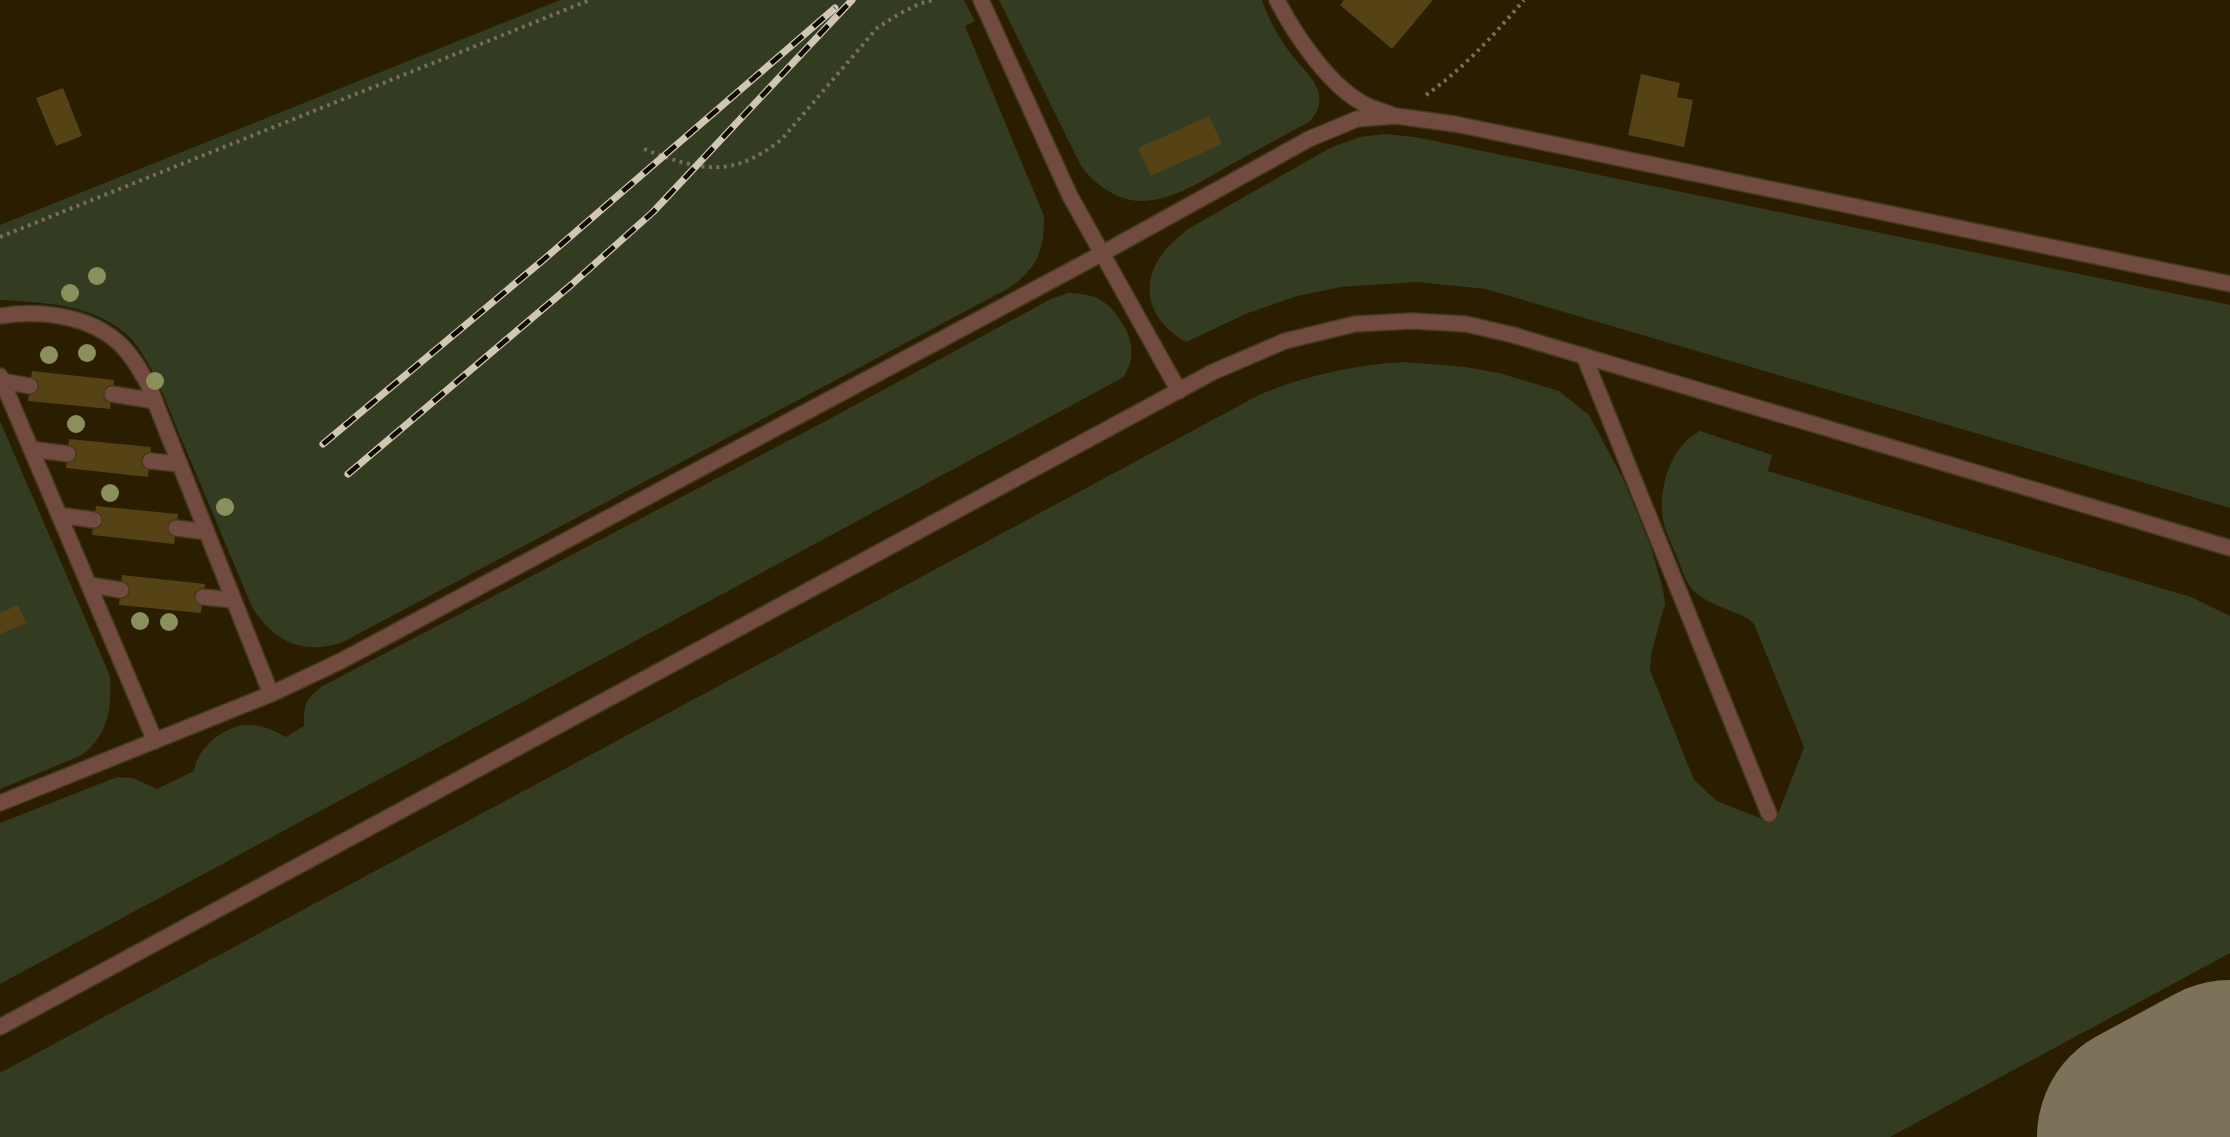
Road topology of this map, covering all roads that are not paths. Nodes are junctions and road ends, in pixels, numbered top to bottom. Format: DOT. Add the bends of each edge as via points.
graph roads {
  1 [pos="981,0"];
  2 [pos="1278,0"];
  3 [pos="1396,116"];
  4 [pos="1101,254"];
  5 [pos="2230,284"];
  6 [pos="0,316"];
  7 [pos="1584,356"];
  8 [pos="1,379"];
  9 [pos="30,386"];
  10 [pos="1179,391"];
  11 [pos="112,394"];
  12 [pos="155,401"];
  13 [pos="31,449"];
  14 [pos="68,453"];
  15 [pos="150,461"];
  16 [pos="180,464"];
  17 [pos="59,515"];
  18 [pos="94,520"];
  19 [pos="176,528"];
  20 [pos="206,532"];
  21 [pos="2230,548"];
  22 [pos="89,585"];
  23 [pos="121,590"];
  24 [pos="203,597"];
  25 [pos="233,600"];
  26 [pos="271,694"];
  27 [pos="155,741"];
  28 [pos="0,803"];
  29 [pos="1769,814"];
  30 [pos="0,1027"];
  1 -- 4 [label="lane" via="1070,196"];
  2 -- 3 [label="lane" via="1311,54 1340,86 1366,106"];
  3 -- 4 [label="lane" via="1357,119 1309,139"];
  3 -- 5 [label="lane" via="1455,123"];
  4 -- 10 [label="lane"];
  4 -- 26 [label="lane" via="341,661"];
  6 -- 12 [label="lane" via="24,312 66,316 99,328 128,351"];
  7 -- 10 [label="lane" via="1466,324 1355,324 1285,341"];
  7 -- 21 [label="lane"];
  7 -- 29 [label="lane"];
  8 -- 9 [label="lane"];
  8 -- 13 [label="lane"];
  10 -- 30 [label="lane"];
  11 -- 12 [label="lane"];
  12 -- 16 [label="lane"];
  13 -- 14 [label="lane"];
  13 -- 17 [label="lane"];
  15 -- 16 [label="lane"];
  16 -- 20 [label="lane"];
  17 -- 18 [label="lane"];
  17 -- 22 [label="lane"];
  19 -- 20 [label="lane"];
  20 -- 25 [label="lane"];
  22 -- 23 [label="lane"];
  22 -- 27 [label="lane"];
  24 -- 25 [label="lane"];
  25 -- 26 [label="lane"];
  26 -- 27 [label="lane"];
  27 -- 28 [label="lane"];
}
